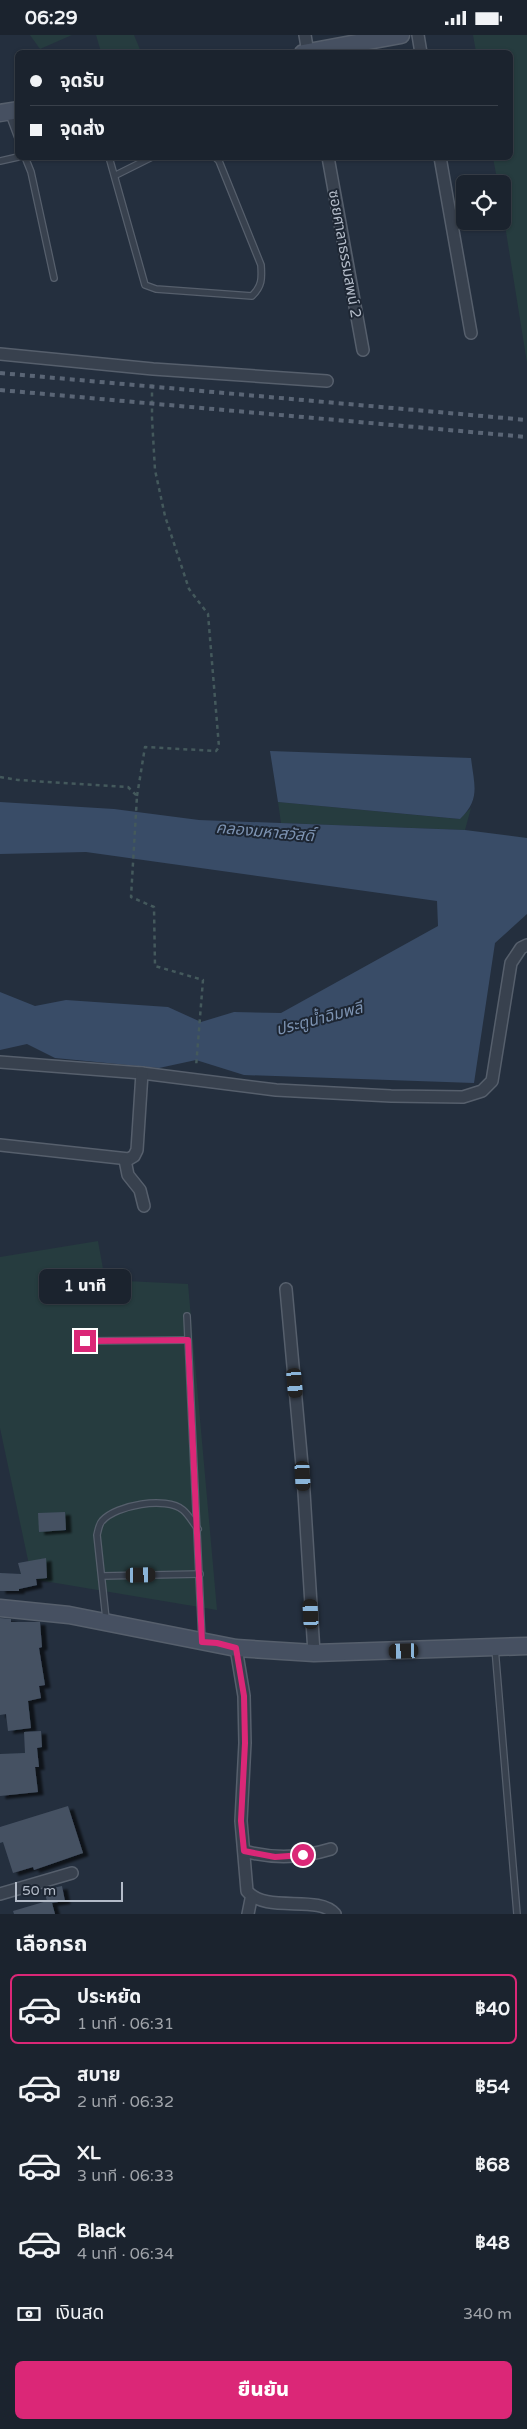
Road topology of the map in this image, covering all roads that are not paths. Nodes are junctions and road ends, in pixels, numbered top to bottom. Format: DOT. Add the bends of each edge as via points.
graph roads {
  1 [pos="305,35"];
  2 [pos="401,35"];
  3 [pos="418,35"];
  4 [pos="306,50"];
  5 [pos="317,50"];
  6 [pos="420,50"];
  7 [pos="9,112"];
  8 [pos="15,129"];
  9 [pos="15,158"];
  10 [pos="26,160"];
  11 [pos="110,160"];
  12 [pos="146,160"];
  13 [pos="218,160"];
  14 [pos="329,160"];
  15 [pos="441,160"];
  16 [pos="0,161"];
  17 [pos="116,175"];
  18 [pos="54,278"];
  19 [pos="471,333"];
  20 [pos="363,350"];
  21 [pos="0,354"];
  22 [pos="327,381"];
  23 [pos="527,945"];
  24 [pos="0,1063"];
  25 [pos="142,1073"];
  26 [pos="0,1145"];
  27 [pos="125,1160"];
  28 [pos="144,1206"];
  29 [pos="286,1289"];
  30 [pos="187,1316"];
  31 [pos="188,1340"];
  32 [pos="85,1341"];
  33 [pos="198,1529"];
  34 [pos="200,1574"];
  35 [pos="102,1576"];
  36 [pos="0,1607"];
  37 [pos="106,1622"];
  38 [pos="202,1642"];
  39 [pos="527,1646"];
  40 [pos="236,1648"];
  41 [pos="495,1648"];
  42 [pos="314,1653"];
  43 [pos="331,1849"];
  44 [pos="244,1851"];
  45 [pos="72,1873"];
  46 [pos="0,1894"];
  47 [pos="258,1906"];
  48 [pos="248,1914"];
  49 [pos="335,1914"];
  50 [pos="517,1914"];
  1 -- 4 [label="street"];
  2 -- 5 [label="street"];
  3 -- 6 [label="street"];
  7 -- 8 [label="lane"];
  9 -- 16 [label="lane"];
  10 -- 18 [label="lane"];
  11 -- 17 [label="lane"];
  12 -- 17 [label="lane"];
  13 -- 17 [label="lane" via="262,265 259,289 252,296 156,289 145,285"];
  14 -- 20 [label="street, ซอยศาลาธรรมสพน์ 2"];
  15 -- 19 [label="street"];
  21 -- 22 [label="street"];
  23 -- 25 [label="street" via="511,963 492,1081 482,1091 454,1097 276,1090"];
  24 -- 25 [label="street"];
  25 -- 27 [label="street" via="136,1150 134,1156"];
  26 -- 27 [label="street"];
  27 -- 28 [label="street" via="128,1175 140,1190"];
  29 -- 42 [label="street" via="303,1476"];
  30 -- 31 [label="lane"];
  31 -- 32 [label="lane"];
  31 -- 33 [label="lane"];
  33 -- 34 [label="lane"];
  33 -- 35 [label="lane" via="183,1509 164,1503 137,1504 109,1515 100,1522 97,1535"];
  34 -- 35 [label="lane"];
  34 -- 38 [label="lane"];
  35 -- 37 [label="lane"];
  36 -- 37 [label="street"];
  37 -- 38 [label="street"];
  38 -- 40 [label="street"];
  39 -- 41 [label="street"];
  40 -- 42 [label="street"];
  40 -- 44 [label="street" via="244,1696 241,1821"];
  41 -- 42 [label="street"];
  41 -- 50 [label="lane"];
  43 -- 44 [label="street" via="280,1857"];
  44 -- 47 [label="street" via="247,1891"];
  45 -- 46 [label="street"];
  47 -- 48 [label="street"];
  47 -- 49 [label="street" via="270,1909 327,1908"];
}
